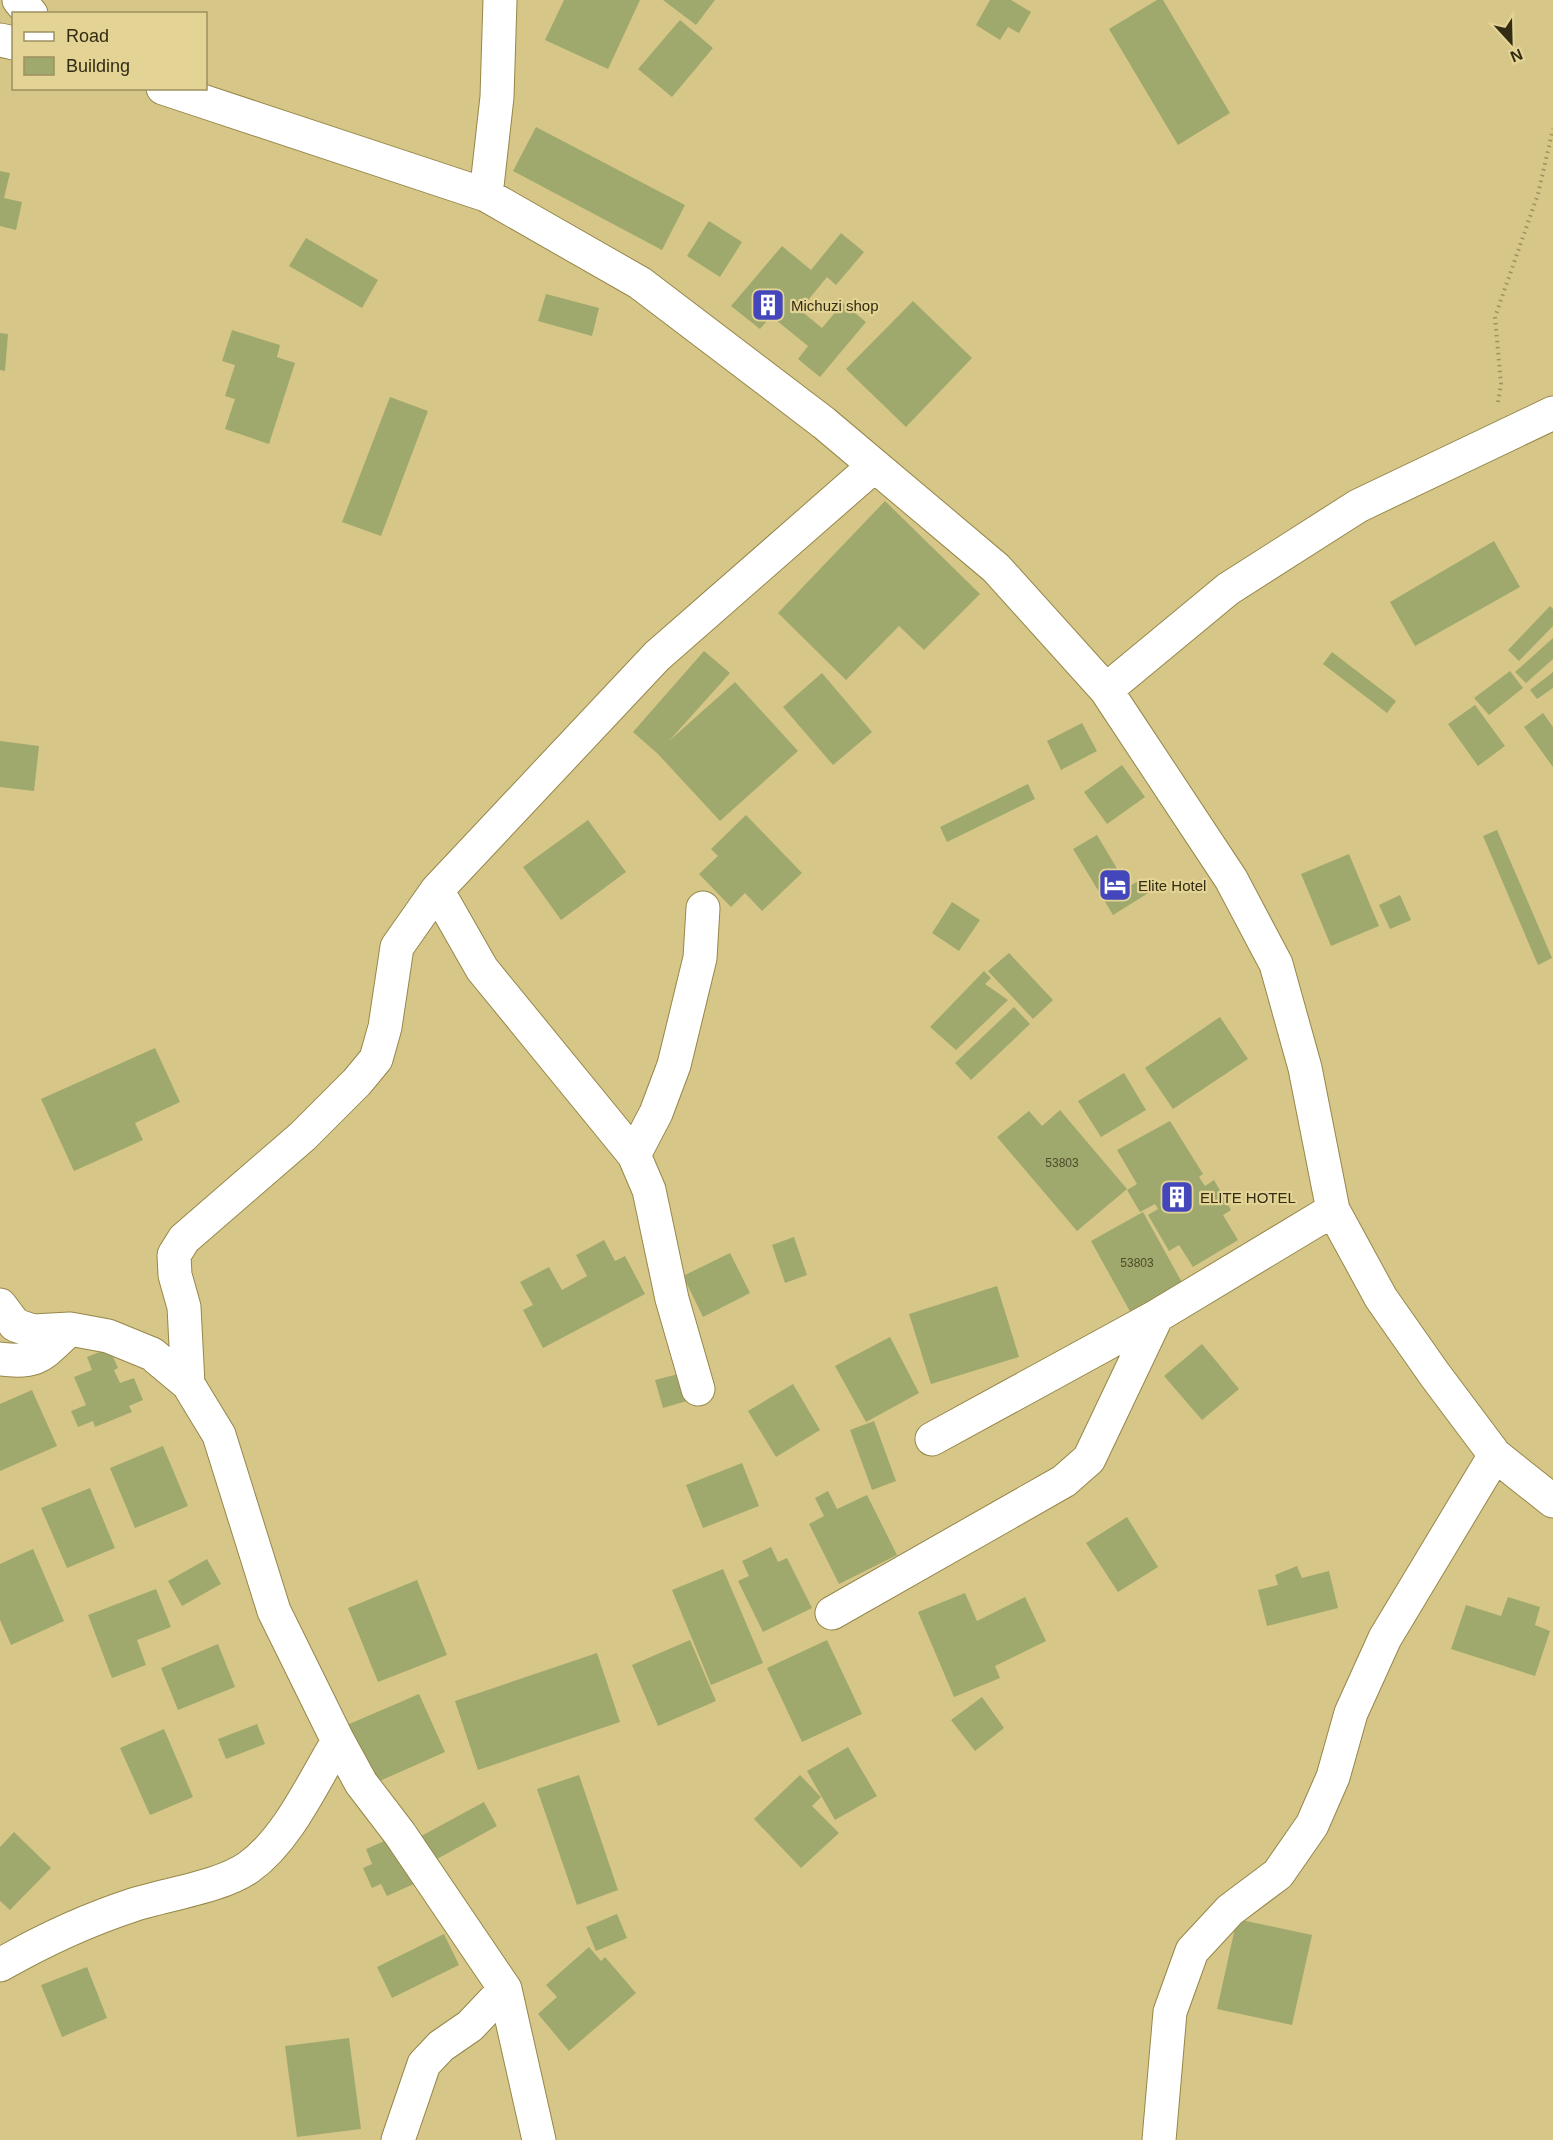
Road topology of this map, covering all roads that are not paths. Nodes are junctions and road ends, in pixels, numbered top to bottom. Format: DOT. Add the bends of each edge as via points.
graph roads {
  1 [pos="19,0"];
  2 [pos="500,0"];
  3 [pos="29,12"];
  4 [pos="169,90"];
  5 [pos="486,195"];
  6 [pos="1553,413"];
  7 [pos="874,466"];
  8 [pos="1106,690"];
  9 [pos="437,890"];
  10 [pos="703,908"];
  11 [pos="634,1155"];
  12 [pos="1333,1210"];
  13 [pos="0,1305"];
  14 [pos="1157,1316"];
  15 [pos="70,1329"];
  16 [pos="0,1359"];
  17 [pos="188,1384"];
  18 [pos="698,1389"];
  19 [pos="932,1439"];
  20 [pos="1494,1455"];
  21 [pos="1553,1501"];
  22 [pos="831,1613"];
  23 [pos="338,1741"];
  24 [pos="0,1965"];
  25 [pos="505,1989"];
  26 [pos="398,2140"];
  27 [pos="539,2140"];
  28 [pos="1159,2140"];
  1 -- 3 [label="street"];
  2 -- 5 [label="street" via="497,97"];
  4 -- 5 [label="street"];
  5 -- 7 [label="street" via="640,283 824,423"];
  6 -- 8 [label="street" via="1358,506 1228,589"];
  7 -- 8 [label="street" via="996,568"];
  7 -- 9 [label="street" via="657,656"];
  8 -- 12 [label="street" via="1231,879 1276,964 1305,1068"];
  9 -- 11 [label="street" via="482,969"];
  9 -- 17 [label="street" via="397,947 385,1028 376,1059 303,1136 184,1239 174,1255 184,1307"];
  10 -- 11 [label="street" via="700,958 674,1065 656,1113"];
  11 -- 18 [label="street" via="649,1190 672,1299"];
  12 -- 14 [label="street"];
  12 -- 20 [label="street" via="1381,1298"];
  13 -- 15 [label="street" via="15,1325 33,1331"];
  14 -- 19 [label="street"];
  14 -- 22 [label="street" via="1089,1459 1064,1481"];
  15 -- 16 [label="street" via="34,1359"];
  15 -- 17 [label="street" via="108,1335 152,1354"];
  17 -- 23 [label="street" via="219,1435 274,1611"];
  20 -- 21 [label="street"];
  20 -- 28 [label="street" via="1385,1638 1351,1713 1334,1777 1312,1825 1278,1874 1230,1910 1192,1951 1170,2012"];
  23 -- 24 [label="street" via="273,1845 248,1868 217,1882 132,1905 80,1925"];
  23 -- 25 [label="street" via="361,1783"];
  25 -- 26 [label="street" via="470,2026 441,2046 424,2064"];
  25 -- 27 [label="street"];
}
